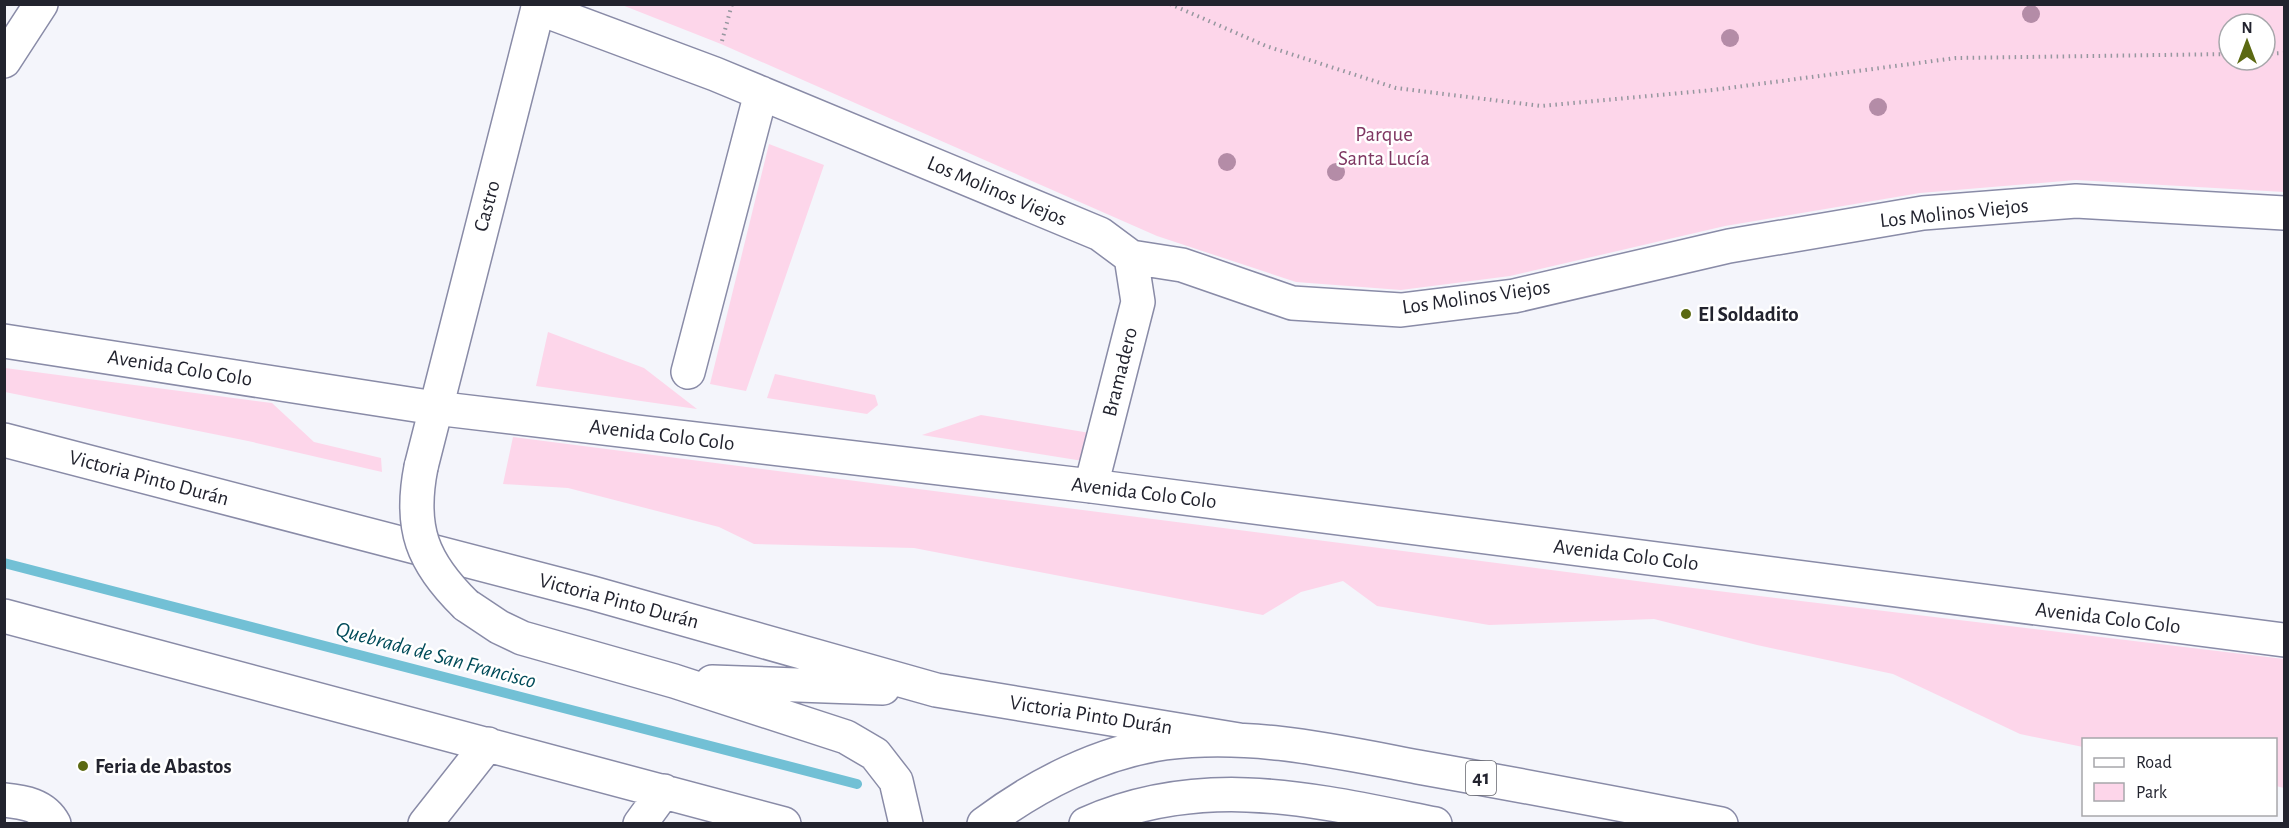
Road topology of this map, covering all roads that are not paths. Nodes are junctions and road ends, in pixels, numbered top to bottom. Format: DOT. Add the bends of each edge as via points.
graph roads {
  1 [pos="41,4"];
  2 [pos="539,6"];
  3 [pos="4,61"];
  4 [pos="761,93"];
  5 [pos="2284,213"];
  6 [pos="1131,257"];
  7 [pos="4,341"];
  8 [pos="688,372"];
  9 [pos="435,408"];
  10 [pos="4,440"];
  11 [pos="1091,486"];
  12 [pos="4,615"];
  13 [pos="2284,640"];
  14 [pos="674,681"];
  15 [pos="936,690"];
  16 [pos="1239,740"];
  17 [pos="488,744"];
  18 [pos="664,791"];
  19 [pos="4,800"];
  20 [pos="54,824"];
  21 [pos="425,824"];
  22 [pos="640,824"];
  23 [pos="784,824"];
  24 [pos="906,824"];
  25 [pos="984,824"];
  26 [pos="1086,824"];
  27 [pos="1435,824"];
  28 [pos="1721,824"];
  1 -- 3 [label="street"];
  2 -- 4 [label="street, Los Molinos Viejos"];
  2 -- 9 [label="street, Castro"];
  4 -- 6 [label="street, Los Molinos Viejos" via="1100,234"];
  4 -- 8 [label="street"];
  5 -- 6 [label="street, Los Molinos Viejos" via="2076,201 1923,213 1729,246 1514,296 1401,310 1292,303 1182,265"];
  6 -- 11 [label="street, Bramadero" via="1138,302"];
  7 -- 9 [label="street, Avenida Colo Colo"];
  9 -- 11 [label="street, Avenida Colo Colo"];
  9 -- 14 [label="street, Castro, bridge" via="415,508 422,546 447,586 466,605 522,638"];
  10 -- 15 [label="street, Victoria Pinto Durán" via="592,593"];
  11 -- 13 [label="street, Avenida Colo Colo"];
  12 -- 17 [label="street"];
  14 -- 15 [label="street"];
  14 -- 24 [label="street" via="846,737 875,754 896,781"];
  15 -- 16 [label="street, Victoria Pinto Durán"];
  16 -- 25 [label="street, 41" via="1164,743 1111,757 1032,792"];
  16 -- 28 [label="street, 41" via="1292,744"];
  17 -- 18 [label="street"];
  17 -- 21 [label="street"];
  18 -- 22 [label="street"];
  18 -- 23 [label="street"];
  19 -- 20 [label="street" via="29,802 51,817"];
  26 -- 27 [label="street" via="1139,804 1231,793 1304,798"];
}
